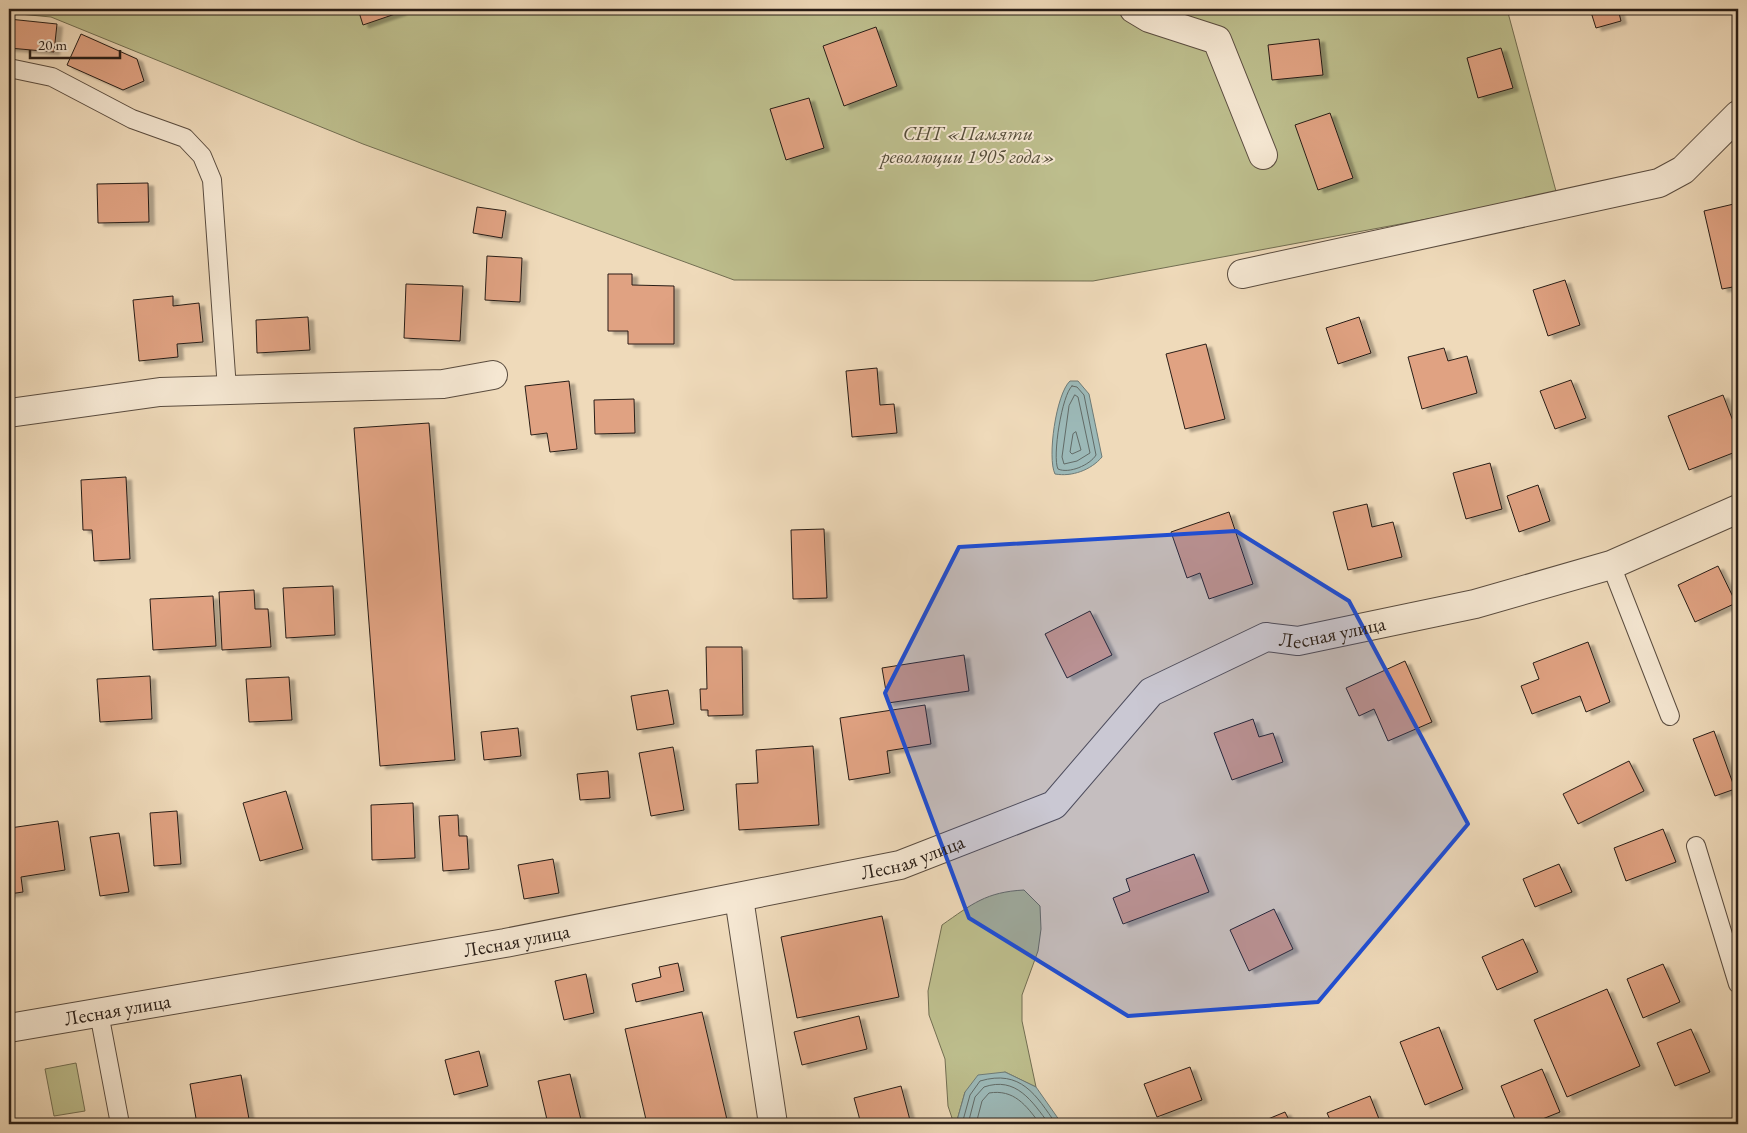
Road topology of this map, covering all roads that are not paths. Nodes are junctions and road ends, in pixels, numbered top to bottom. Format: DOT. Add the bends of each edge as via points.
graph roads {
  1 [pos="1134,9"];
  2 [pos="9,68"];
  3 [pos="1738,114"];
  4 [pos="1263,155"];
  5 [pos="1242,274"];
  6 [pos="493,375"];
  7 [pos="227,389"];
  8 [pos="9,413"];
  9 [pos="1738,509"];
  10 [pos="1611,565"];
  11 [pos="1670,716"];
  12 [pos="1696,846"];
  13 [pos="739,898"];
  14 [pos="1738,984"];
  15 [pos="99,1013"];
  16 [pos="9,1028"];
  17 [pos="120,1124"];
  18 [pos="773,1124"];
  1 -- 4 [label="street" via="1149,18 1217,40"];
  2 -- 7 [label="lane" via="52,77 132,119 184,138 202,156 212,180"];
  3 -- 5 [label="street" via="1683,170 1659,183"];
  6 -- 7 [label="street" via="443,384"];
  7 -- 8 [label="street" via="160,392"];
  9 -- 10 [label="street, Лесная улица"];
  10 -- 11 [label="lane"];
  10 -- 13 [label="street, Лесная улица" via="1466,606 1298,641 1266,637 1151,692 1054,805 900,865"];
  12 -- 14 [label="lane"];
  13 -- 15 [label="street, Лесная улица" via="505,943"];
  13 -- 18 [label="street"];
  15 -- 16 [label="street, Лесная улица"];
  15 -- 17 [label="lane"];
}
